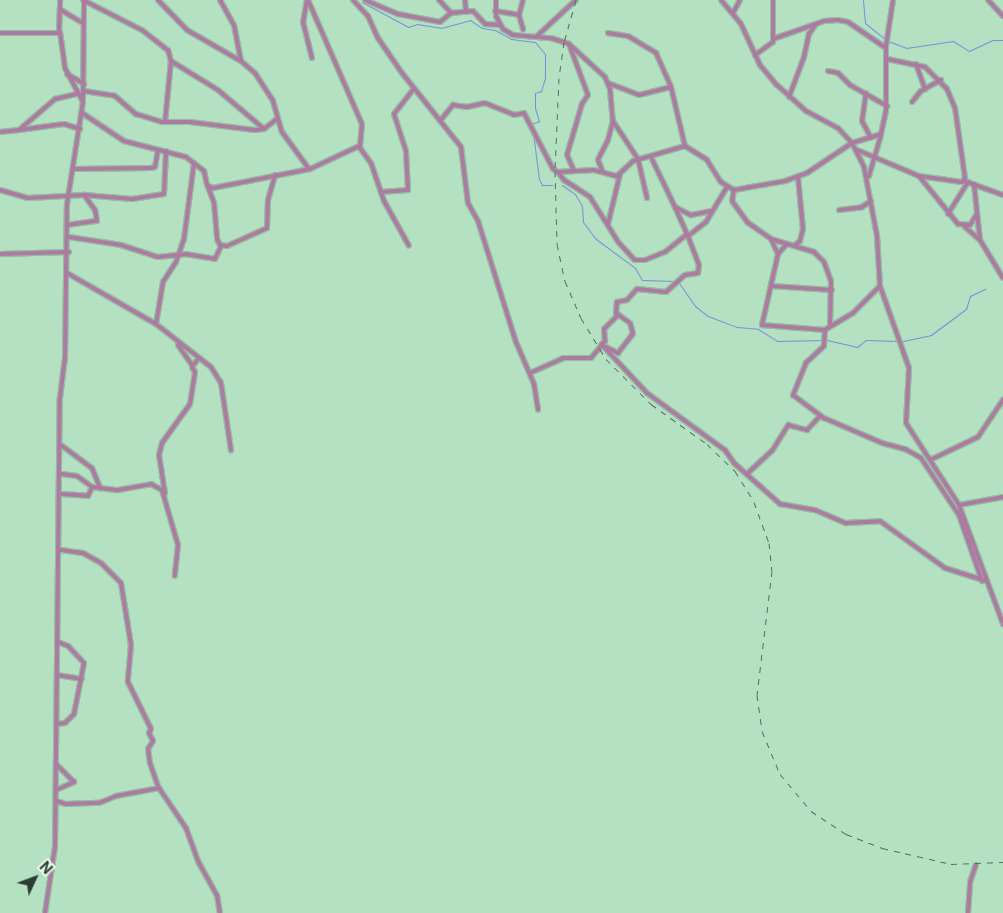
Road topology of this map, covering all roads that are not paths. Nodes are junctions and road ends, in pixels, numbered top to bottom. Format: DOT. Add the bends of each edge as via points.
graph roads {
  1 [pos="60,0"];
  2 [pos="84,0"];
  3 [pos="158,0"];
  4 [pos="220,0"];
  5 [pos="307,0"];
  6 [pos="360,0"];
  7 [pos="365,0"];
  8 [pos="439,0"];
  9 [pos="465,0"];
  10 [pos="496,0"];
  11 [pos="523,0"];
  12 [pos="576,0"];
  13 [pos="721,0"];
  14 [pos="740,0"];
  15 [pos="773,0"];
  16 [pos="893,0"];
  17 [pos="988,0"];
  18 [pos="353,1"];
  19 [pos="60,10"];
  20 [pos="495,11"];
  21 [pos="466,12"];
  22 [pos="451,13"];
  23 [pos="733,13"];
  24 [pos="519,15"];
  25 [pos="1003,16"];
  26 [pos="83,24"];
  27 [pos="816,24"];
  28 [pos="499,25"];
  29 [pos="523,29"];
  30 [pos="60,32"];
  31 [pos="0,33"];
  32 [pos="608,33"];
  33 [pos="536,37"];
  34 [pos="773,39"];
  35 [pos="569,44"];
  36 [pos="886,48"];
  37 [pos="755,55"];
  38 [pos="312,58"];
  39 [pos="886,59"];
  40 [pos="241,61"];
  41 [pos="172,62"];
  42 [pos="916,64"];
  43 [pos="828,71"];
  44 [pos="67,74"];
  45 [pos="941,80"];
  46 [pos="608,83"];
  47 [pos="84,84"];
  48 [pos="671,87"];
  49 [pos="414,88"];
  50 [pos="924,89"];
  51 [pos="84,91"];
  52 [pos="866,93"];
  53 [pos="76,94"];
  54 [pos="789,97"];
  55 [pos="83,102"];
  56 [pos="912,102"];
  57 [pos="887,106"];
  58 [pos="82,112"];
  59 [pos="277,118"];
  60 [pos="440,121"];
  61 [pos="613,121"];
  62 [pos="165,122"];
  63 [pos="80,129"];
  64 [pos="264,129"];
  65 [pos="20,130"];
  66 [pos="0,132"];
  67 [pos="881,134"];
  68 [pos="871,138"];
  69 [pos="852,143"];
  70 [pos="359,146"];
  71 [pos="685,146"];
  72 [pos="855,149"];
  73 [pos="158,150"];
  74 [pos="166,151"];
  75 [pos="873,155"];
  76 [pos="651,157"];
  77 [pos="638,159"];
  78 [pos="194,163"];
  79 [pos="73,169"];
  80 [pos="309,169"];
  81 [pos="602,170"];
  82 [pos="574,171"];
  83 [pos="558,172"];
  84 [pos="620,174"];
  85 [pos="275,175"];
  86 [pos="919,176"];
  87 [pos="798,177"];
  88 [pos="869,178"];
  89 [pos="966,182"];
  90 [pos="974,184"];
  91 [pos="208,187"];
  92 [pos="727,187"];
  93 [pos="0,190"];
  94 [pos="734,190"];
  95 [pos="381,192"];
  96 [pos="1003,194"];
  97 [pos="84,195"];
  98 [pos="68,196"];
  99 [pos="647,198"];
  100 [pos="871,201"];
  101 [pos="675,207"];
  102 [pos="838,210"];
  103 [pos="712,211"];
  104 [pos="948,214"];
  105 [pos="977,214"];
  106 [pos="608,224"];
  107 [pos="68,225"];
  108 [pos="965,227"];
  109 [pos="688,235"];
  110 [pos="68,236"];
  111 [pos="771,238"];
  112 [pos="980,240"];
  113 [pos="786,245"];
  114 [pos="221,246"];
  115 [pos="409,246"];
  116 [pos="794,246"];
  117 [pos="69,252"];
  118 [pos="0,254"];
  119 [pos="778,254"];
  120 [pos="178,255"];
  121 [pos="68,273"];
  122 [pos="1003,278"];
  123 [pos="771,286"];
  124 [pos="880,286"];
  125 [pos="832,290"];
  126 [pos="618,315"];
  127 [pos="156,324"];
  128 [pos="830,325"];
  129 [pos="825,330"];
  130 [pos="176,340"];
  131 [pos="602,346"];
  132 [pos="198,358"];
  133 [pos="192,365"];
  134 [pos="530,372"];
  135 [pos="1003,400"];
  136 [pos="538,410"];
  137 [pos="820,416"];
  138 [pos="62,444"];
  139 [pos="231,450"];
  140 [pos="930,460"];
  141 [pos="62,474"];
  142 [pos="748,474"];
  143 [pos="92,487"];
  144 [pos="100,488"];
  145 [pos="165,493"];
  146 [pos="62,494"];
  147 [pos="1003,497"];
  148 [pos="958,505"];
  149 [pos="61,550"];
  150 [pos="175,576"];
  151 [pos="984,581"];
  152 [pos="1003,624"];
  153 [pos="58,642"];
  154 [pos="56,675"];
  155 [pos="82,680"];
  156 [pos="56,724"];
  157 [pos="56,764"];
  158 [pos="158,786"];
  159 [pos="56,790"];
  160 [pos="56,801"];
  161 [pos="976,865"];
  162 [pos="45,913"];
  163 [pos="220,913"];
  164 [pos="968,913"];
  1 -- 19 [label="street"];
  2 -- 26 [label="street"];
  2 -- 41 [label="street" via="133,24 168,50"];
  3 -- 40 [label="street" via="192,34"];
  4 -- 40 [label="street" via="234,25"];
  5 -- 38 [label="street" via="303,22"];
  5 -- 70 [label="street" via="362,124"];
  6 -- 18 [label="street"];
  7 -- 22 [label="street" via="398,14 440,22"];
  8 -- 22 [label="street"];
  9 -- 21 [label="street"];
  10 -- 20 [label="street"];
  11 -- 24 [label="street"];
  12 -- 33 [label="street"];
  13 -- 23 [label="street"];
  14 -- 23 [label="street"];
  15 -- 34 [label="street"];
  16 -- 36 [label="street"];
  17 -- 25 [label="street"];
  18 -- 49 [label="street" via="368,16 383,46"];
  19 -- 26 [label="street"];
  19 -- 30 [label="street"];
  20 -- 24 [label="street"];
  20 -- 28 [label="street"];
  21 -- 22 [label="street"];
  21 -- 28 [label="street" via="472,11 489,25"];
  23 -- 37 [label="street"];
  24 -- 29 [label="street"];
  26 -- 47 [label="street"];
  27 -- 34 [label="street"];
  27 -- 36 [label="street" via="848,22"];
  27 -- 54 [label="street" via="809,34"];
  28 -- 33 [label="street" via="510,34"];
  30 -- 31 [label="street"];
  30 -- 44 [label="street"];
  32 -- 48 [label="street" via="628,36 651,48"];
  33 -- 35 [label="street"];
  34 -- 37 [label="street"];
  35 -- 46 [label="street"];
  35 -- 82 [label="street" via="588,95 582,104 567,155"];
  36 -- 39 [label="street"];
  37 -- 54 [label="street" via="763,69"];
  39 -- 42 [label="street"];
  39 -- 57 [label="street"];
  40 -- 59 [label="street" via="262,82"];
  41 -- 62 [label="street"];
  41 -- 64 [label="street" via="218,90"];
  42 -- 45 [label="street"];
  42 -- 50 [label="street"];
  43 -- 52 [label="street" via="838,73 850,85"];
  44 -- 47 [label="street"];
  44 -- 53 [label="street"];
  45 -- 50 [label="street"];
  45 -- 89 [label="street" via="955,108"];
  46 -- 48 [label="street" via="639,95"];
  46 -- 61 [label="street"];
  47 -- 51 [label="street"];
  48 -- 71 [label="street"];
  49 -- 60 [label="street"];
  49 -- 95 [label="street" via="394,114 406,151 408,190"];
  50 -- 56 [label="street"];
  51 -- 55 [label="street"];
  51 -- 62 [label="street" via="111,94 136,114"];
  52 -- 57 [label="street"];
  52 -- 68 [label="street" via="862,121"];
  53 -- 55 [label="street"];
  53 -- 65 [label="street" via="55,99"];
  54 -- 69 [label="street" via="806,111 835,125"];
  55 -- 58 [label="street"];
  57 -- 67 [label="street"];
  58 -- 63 [label="street"];
  58 -- 73 [label="street" via="124,141"];
  59 -- 64 [label="street"];
  59 -- 80 [label="street" via="292,149"];
  60 -- 83 [label="street" via="453,105 467,107 485,103 514,115 524,113 553,169"];
  60 -- 134 [label="street" via="461,147 468,202 478,221 512,329"];
  61 -- 77 [label="street"];
  61 -- 81 [label="street" via="598,160"];
  62 -- 64 [label="street"];
  63 -- 65 [label="street" via="62,124"];
  63 -- 79 [label="street"];
  65 -- 66 [label="street"];
  67 -- 68 [label="street"];
  67 -- 75 [label="street"];
  68 -- 69 [label="street"];
  69 -- 72 [label="street"];
  69 -- 87 [label="street"];
  70 -- 80 [label="street"];
  70 -- 95 [label="street" via="372,163"];
  71 -- 76 [label="street"];
  71 -- 92 [label="street" via="707,160"];
  72 -- 75 [label="street"];
  72 -- 88 [label="street"];
  73 -- 74 [label="street"];
  73 -- 79 [label="street" via="155,167 151,168"];
  74 -- 78 [label="street" via="179,153"];
  74 -- 97 [label="street" via="164,194 132,199"];
  75 -- 86 [label="street"];
  75 -- 88 [label="street"];
  76 -- 77 [label="street"];
  76 -- 101 [label="street"];
  77 -- 84 [label="street" via="629,163"];
  77 -- 99 [label="street"];
  78 -- 91 [label="street" via="204,171"];
  78 -- 120 [label="street" via="187,223"];
  79 -- 98 [label="street"];
  80 -- 85 [label="street"];
  81 -- 82 [label="street"];
  81 -- 84 [label="street" via="614,176"];
  82 -- 83 [label="street"];
  83 -- 106 [label="street" via="590,198"];
  84 -- 106 [label="street"];
  85 -- 91 [label="street"];
  85 -- 114 [label="street" via="268,200 267,228"];
  86 -- 89 [label="street"];
  86 -- 104 [label="street"];
  87 -- 94 [label="street"];
  87 -- 116 [label="street" via="802,229 800,241"];
  88 -- 100 [label="street"];
  89 -- 90 [label="street"];
  89 -- 104 [label="street"];
  90 -- 96 [label="street"];
  90 -- 105 [label="street"];
  91 -- 114 [label="street" via="214,198 215,231"];
  92 -- 94 [label="street"];
  92 -- 103 [label="street"];
  93 -- 98 [label="street" via="28,198"];
  94 -- 111 [label="street" via="732,201 741,216"];
  95 -- 115 [label="street"];
  97 -- 98 [label="street"];
  97 -- 107 [label="street" via="95,210 97,221"];
  98 -- 107 [label="street"];
  100 -- 102 [label="street" via="862,207"];
  100 -- 124 [label="street" via="878,242"];
  101 -- 103 [label="street" via="691,215"];
  101 -- 109 [label="street"];
  103 -- 109 [label="street" via="705,224"];
  104 -- 108 [label="street"];
  105 -- 108 [label="street"];
  105 -- 112 [label="street"];
  106 -- 109 [label="street" via="625,251 640,261 670,249"];
  107 -- 110 [label="street"];
  108 -- 112 [label="street"];
  109 -- 126 [label="street" via="699,265 698,273 686,275 666,292 637,289 627,300 618,302"];
  110 -- 117 [label="street"];
  110 -- 120 [label="street" via="122,245 151,257"];
  111 -- 113 [label="street"];
  111 -- 119 [label="street"];
  112 -- 122 [label="street"];
  113 -- 116 [label="street"];
  113 -- 119 [label="street"];
  114 -- 120 [label="street" via="215,259"];
  116 -- 125 [label="street" via="820,257 828,269"];
  117 -- 118 [label="street"];
  117 -- 121 [label="street"];
  119 -- 123 [label="street"];
  120 -- 127 [label="street" via="163,282"];
  121 -- 127 [label="street"];
  121 -- 138 [label="street" via="65,360 60,398"];
  123 -- 125 [label="street"];
  123 -- 129 [label="street" via="761,322 764,327"];
  124 -- 128 [label="street" via="853,313"];
  124 -- 140 [label="street" via="909,368 906,423"];
  125 -- 128 [label="street"];
  126 -- 131 [label="street" via="604,329"];
  126 -- 131 [label="street" via="630,323 631,338 618,352"];
  127 -- 130 [label="street"];
  128 -- 129 [label="street"];
  129 -- 137 [label="street" via="824,346 806,363 793,393"];
  130 -- 132 [label="street"];
  130 -- 133 [label="street"];
  131 -- 134 [label="street" via="590,358 558,359"];
  131 -- 142 [label="street" via="647,393 721,447"];
  132 -- 133 [label="street"];
  132 -- 139 [label="street" via="211,367 221,383"];
  133 -- 145 [label="street" via="195,372 190,404 166,433 159,452"];
  134 -- 136 [label="street"];
  135 -- 140 [label="street" via="978,437"];
  137 -- 142 [label="street" via="807,430 788,425 772,451"];
  137 -- 151 [label="street" via="922,458 959,515"];
  138 -- 141 [label="street"];
  138 -- 144 [label="street" via="92,468"];
  140 -- 148 [label="street"];
  141 -- 143 [label="street" via="78,476"];
  141 -- 146 [label="street"];
  142 -- 151 [label="street" via="758,487 783,506 810,508 846,524 885,523 945,568"];
  143 -- 144 [label="street"];
  143 -- 146 [label="street" via="88,496"];
  144 -- 145 [label="street" via="127,489 151,484"];
  145 -- 150 [label="street" via="178,545"];
  146 -- 149 [label="street"];
  147 -- 148 [label="street"];
  148 -- 151 [label="street"];
  149 -- 153 [label="street"];
  149 -- 158 [label="street" via="83,554 101,563 121,583 130,645 128,682 151,729 149,733 154,741 148,749"];
  151 -- 152 [label="street"];
  153 -- 154 [label="street"];
  153 -- 155 [label="street" via="66,644 84,661"];
  154 -- 155 [label="street"];
  154 -- 156 [label="street"];
  155 -- 156 [label="street" via="74,714 65,723"];
  156 -- 157 [label="street"];
  157 -- 159 [label="street"];
  157 -- 159 [label="street" via="74,782"];
  159 -- 160 [label="street"];
  160 -- 162 [label="street" via="54,860"];
  160 -- 163 [label="street" via="99,803 116,796 159,788 186,828 199,863 217,895"];
  161 -- 164 [label="street" via="970,882"];
}
